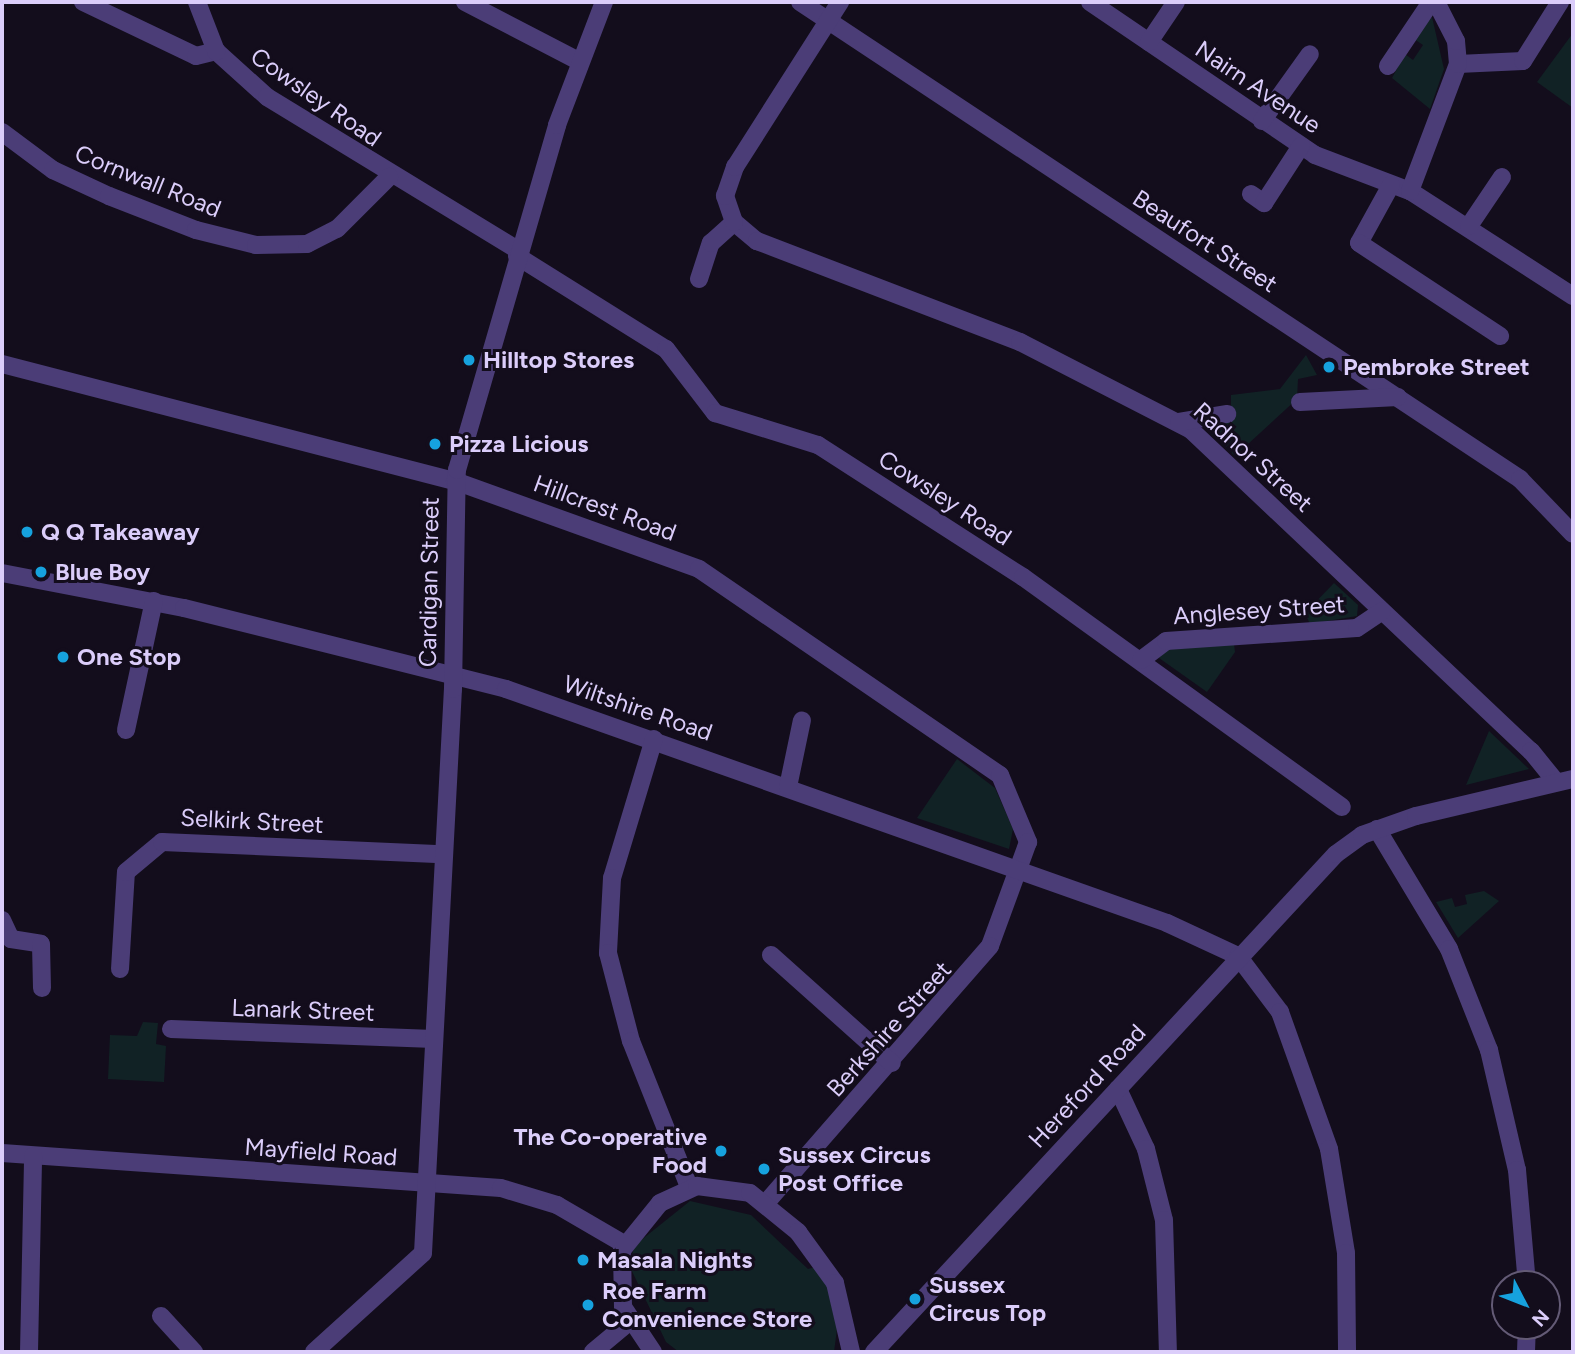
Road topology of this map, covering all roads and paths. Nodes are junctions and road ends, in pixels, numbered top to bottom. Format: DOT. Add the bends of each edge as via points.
graph roads {
  1 [pos="83,2"];
  2 [pos="197,2"];
  3 [pos="465,2"];
  4 [pos="604,2"];
  5 [pos="800,2"];
  6 [pos="841,2"];
  7 [pos="1090,2"];
  8 [pos="1176,2"];
  9 [pos="1434,2"];
  10 [pos="1560,2"];
  11 [pos="828,20"];
  12 [pos="1149,42"];
  13 [pos="216,51"];
  14 [pos="1310,54"];
  15 [pos="579,61"];
  16 [pos="1458,64"];
  17 [pos="1388,66"];
  18 [pos="1262,121"];
  19 [pos="3,136"];
  20 [pos="1301,146"];
  21 [pos="389,177"];
  22 [pos="1502,177"];
  23 [pos="1391,185"];
  24 [pos="1410,191"];
  25 [pos="1251,194"];
  26 [pos="734,222"];
  27 [pos="1469,226"];
  28 [pos="518,253"];
  29 [pos="699,279"];
  30 [pos="1573,296"];
  31 [pos="1500,336"];
  32 [pos="2,364"];
  33 [pos="1398,397"];
  34 [pos="1300,402"];
  35 [pos="1227,414"];
  36 [pos="1179,422"];
  37 [pos="455,481"];
  38 [pos="1573,534"];
  39 [pos="2,573"];
  40 [pos="154,601"];
  41 [pos="1382,611"];
  42 [pos="1140,660"];
  43 [pos="452,673"];
  44 [pos="802,720"];
  45 [pos="125,730"];
  46 [pos="654,739"];
  47 [pos="1564,780"];
  48 [pos="788,787"];
  49 [pos="1342,807"];
  50 [pos="1377,829"];
  51 [pos="442,854"];
  52 [pos="1018,870"];
  53 [pos="2,920"];
  54 [pos="771,954"];
  55 [pos="1238,956"];
  56 [pos="120,969"];
  57 [pos="42,988"];
  58 [pos="171,1029"];
  59 [pos="434,1039"];
  60 [pos="892,1063"];
  61 [pos="1118,1089"];
  62 [pos="2,1153"];
  63 [pos="33,1156"];
  64 [pos="429,1184"];
  65 [pos="689,1187"];
  66 [pos="766,1203"];
  67 [pos="624,1244"];
  68 [pos="1526,1270"];
  69 [pos="161,1316"];
  70 [pos="629,1322"];
  71 [pos="29,1352"];
  72 [pos="194,1352"];
  73 [pos="314,1352"];
  74 [pos="593,1352"];
  75 [pos="653,1352"];
  76 [pos="851,1352"];
  77 [pos="874,1352"];
  78 [pos="1168,1352"];
  79 [pos="1347,1352"];
  1 -- 13 [label="street, Cowsley Road" via="196,56"];
  2 -- 13 [label="street"];
  3 -- 15 [label="street"];
  4 -- 15 [label="street, Cardigan Street"];
  5 -- 11 [label="street, Beaufort Street"];
  6 -- 11 [label="street"];
  7 -- 12 [label="street, Nairn Avenue"];
  8 -- 12 [label="street"];
  9 -- 16 [label="street" via="1456,41"];
  9 -- 17 [label="street"];
  10 -- 16 [label="street" via="1523,61"];
  11 -- 26 [label="street" via="727,183 725,202"];
  11 -- 33 [label="street, Beaufort Street"];
  12 -- 18 [label="street, Nairn Avenue"];
  13 -- 21 [label="street, Cowsley Road" via="245,82"];
  14 -- 18 [label="street"];
  15 -- 28 [label="street, Cardigan Street"];
  16 -- 24 [label="street"];
  18 -- 20 [label="street, Nairn Avenue"];
  19 -- 21 [label="street, Cornwall Road" via="54,170 109,196 256,245 307,244 337,229"];
  20 -- 23 [label="street, Nairn Avenue"];
  20 -- 25 [label="street" via="1264,203"];
  21 -- 28 [label="street, Cowsley Road"];
  22 -- 27 [label="street"];
  23 -- 24 [label="street, Nairn Avenue"];
  23 -- 31 [label="street" via="1359,243"];
  24 -- 27 [label="street, Nairn Avenue"];
  26 -- 29 [label="street" via="711,243"];
  26 -- 36 [label="street, Radnor Street" via="757,241 982,325"];
  27 -- 30 [label="street, Nairn Avenue"];
  28 -- 37 [label="street, Cardigan Street"];
  28 -- 42 [label="street, Cowsley Road" via="666,349 715,413 818,446"];
  32 -- 37 [label="street, Hillcrest Road"];
  33 -- 34 [label="street"];
  33 -- 38 [label="street, Beaufort Street" via="1520,480"];
  35 -- 36 [label="street"];
  36 -- 41 [label="street, Radnor Street"];
  37 -- 43 [label="street, Cardigan Street"];
  37 -- 52 [label="street, Hillcrest Road" via="699,569 962,747 1000,775 1020,811 1028,833"];
  39 -- 40 [label="street, Wiltshire Road"];
  40 -- 43 [label="street, Wiltshire Road"];
  40 -- 45 [label="street"];
  41 -- 42 [label="street, Anglesey Street" via="1357,628 1166,641"];
  41 -- 47 [label="street, Radnor Street"];
  42 -- 49 [label="street, Cowsley Road"];
  43 -- 46 [label="street, Wiltshire Road"];
  43 -- 51 [label="street, Cardigan Street"];
  44 -- 48 [label="street"];
  46 -- 48 [label="street, Wiltshire Road"];
  46 -- 65 [label="street" via="612,878 608,953 622,1015"];
  47 -- 50 [label="street, Hereford Road"];
  48 -- 52 [label="street, Wiltshire Road"];
  50 -- 55 [label="street, Hereford Road" via="1336,854"];
  50 -- 68 [label="street" via="1449,949 1489,1050 1517,1170"];
  51 -- 56 [label="street, Selkirk Street" via="162,842 126,872"];
  51 -- 59 [label="street, Cardigan Street"];
  52 -- 55 [label="street, Wiltshire Road" via="1167,923"];
  52 -- 60 [label="street, Berkshire Street" via="982,960"];
  53 -- 57 [label="street" via="11,939 41,944"];
  54 -- 60 [label="street"];
  55 -- 61 [label="street, Hereford Road"];
  55 -- 79 [label="street" via="1280,1012 1329,1149 1344,1228"];
  58 -- 59 [label="street, Lanark Street"];
  59 -- 64 [label="street, Cardigan Street"];
  60 -- 66 [label="street, Berkshire Street"];
  61 -- 77 [label="street, Hereford Road"];
  61 -- 78 [label="street" via="1146,1149 1164,1220"];
  62 -- 63 [label="street, Mayfield Road"];
  63 -- 64 [label="street, Mayfield Road"];
  63 -- 71 [label="street"];
  64 -- 67 [label="street, Mayfield Road" via="528,1195"];
  64 -- 73 [label="street, Cardigan Street" via="423,1254"];
  65 -- 66 [label="street" via="742,1191"];
  65 -- 67 [label="street" via="660,1202"];
  66 -- 76 [label="street" via="831,1275"];
  67 -- 70 [label="street" via="620,1291"];
  69 -- 72 [label="street"];
  70 -- 74 [label="street"];
  70 -- 75 [label="street"];
}
